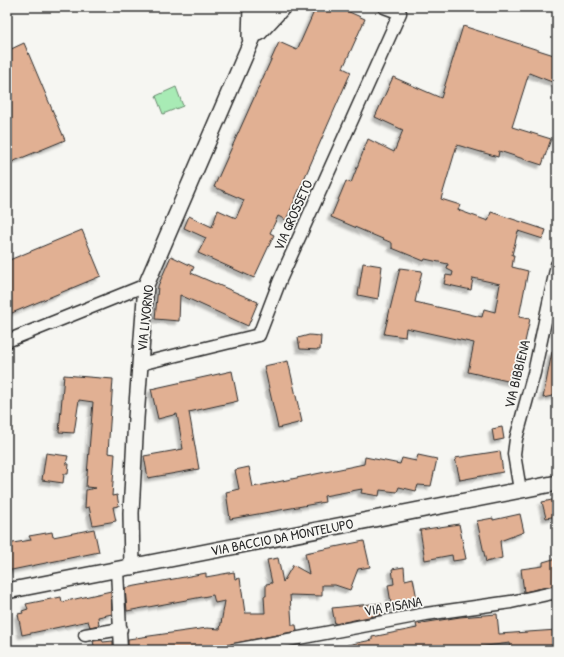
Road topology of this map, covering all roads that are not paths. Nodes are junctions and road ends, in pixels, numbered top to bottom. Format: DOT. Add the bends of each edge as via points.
graph roads {
  1 [pos="251,7"];
  2 [pos="266,7"];
  3 [pos="283,7"];
  4 [pos="384,7"];
  5 [pos="250,42"];
  6 [pos="557,265"];
  7 [pos="146,285"];
  8 [pos="7,341"];
  9 [pos="140,364"];
  10 [pos="557,483"];
  11 [pos="520,490"];
  12 [pos="132,567"];
  13 [pos="117,570"];
  14 [pos="7,591"];
  15 [pos="557,592"];
  16 [pos="121,629"];
  17 [pos="85,635"];
  18 [pos="121,650"];
  19 [pos="234,650"];
  1 -- 5 [label="street, VIA LIVORNO"];
  2 -- 5 [label="street, VIA LIVORNO"];
  3 -- 5 [label="street, VIA LIVORNO"];
  4 -- 9 [label="street, VIA GROSSETO" via="400,13 280,280 259,335"];
  5 -- 7 [label="street, VIA LIVORNO"];
  6 -- 11 [label="street, VIA BIBBIENA" via="534,373 516,439 514,454"];
  7 -- 8 [label="street"];
  7 -- 9 [label="street, VIA LIVORNO"];
  9 -- 12 [label="street, VIA LIVORNO" via="131,513"];
  10 -- 11 [label="street, VIA BACCIO DA MONTELUPO"];
  11 -- 12 [label="street, VIA BACCIO DA MONTELUPO"];
  12 -- 13 [label="street, VIA BACCIO DA MONTELUPO"];
  13 -- 14 [label="street, VIA BACCIO DA MONTELUPO"];
  13 -- 16 [label="street"];
  15 -- 19 [label="street, VIA PISANA"];
  16 -- 17 [label="street"];
  16 -- 18 [label="street"];
}
